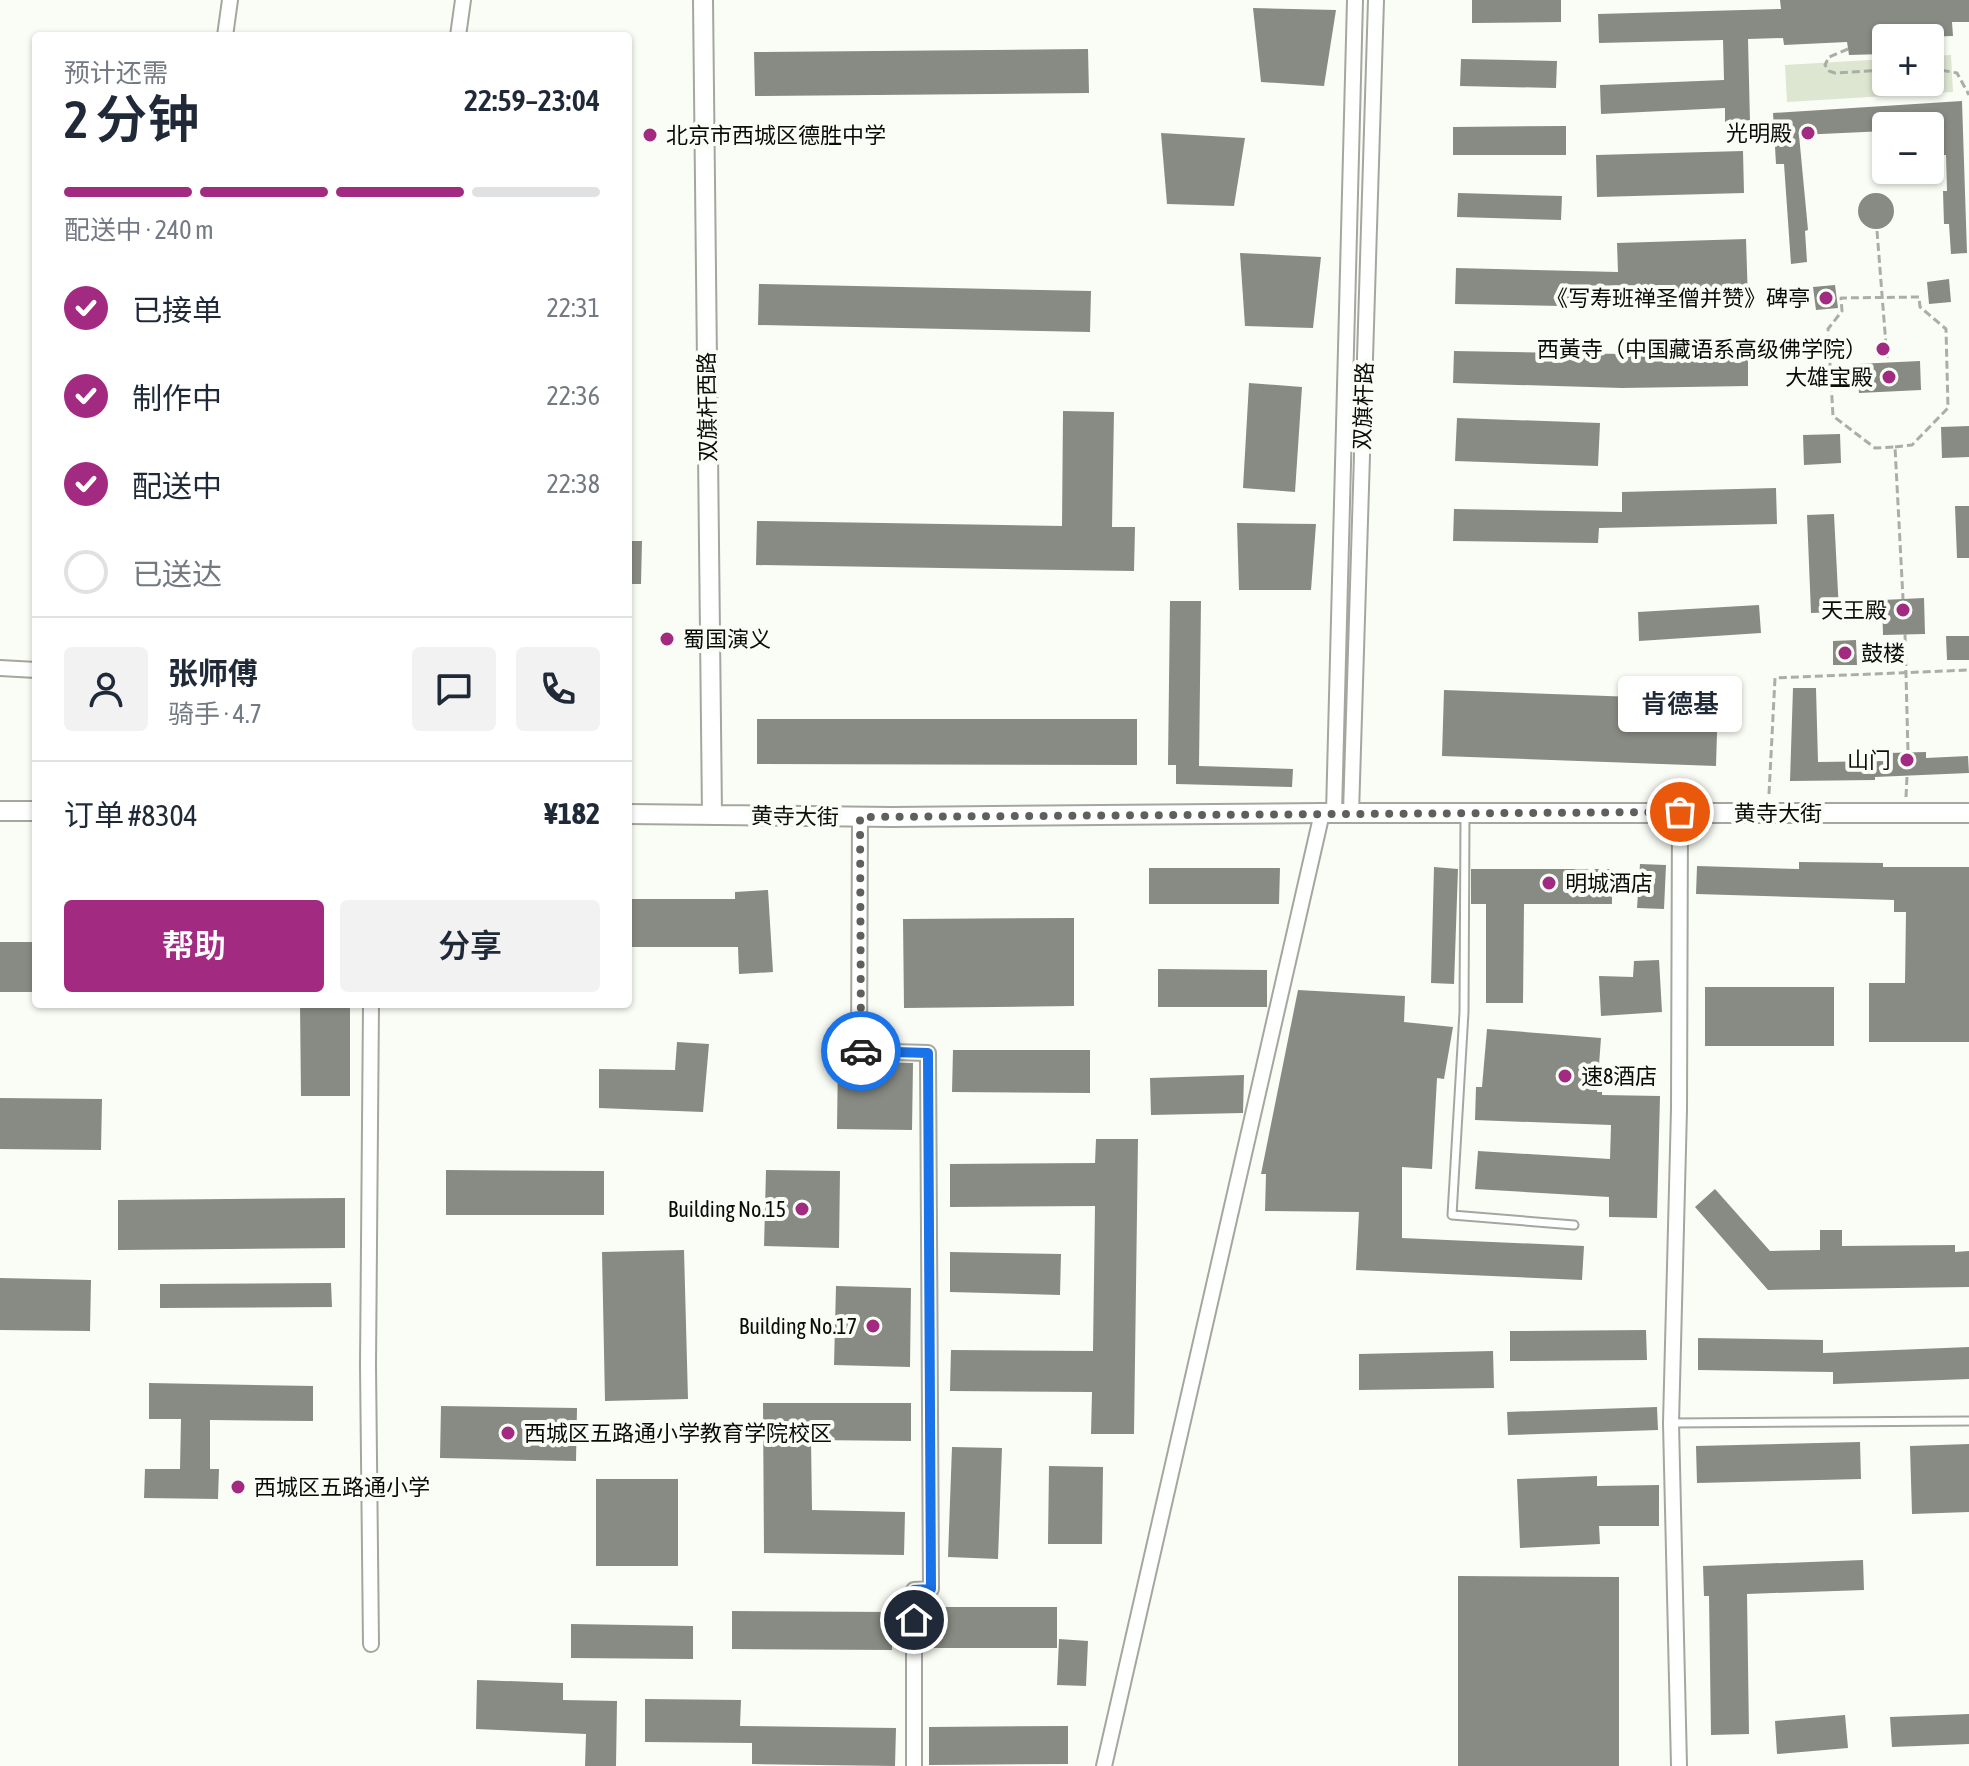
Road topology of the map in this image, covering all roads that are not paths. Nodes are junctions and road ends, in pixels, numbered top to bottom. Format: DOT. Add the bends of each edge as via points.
graph roads {
  1 [pos="230,0"];
  2 [pos="463,0"];
  3 [pos="703,0"];
  4 [pos="1355,0"];
  5 [pos="1376,0"];
  6 [pos="226,32"];
  7 [pos="459,32"];
  8 [pos="0,668"];
  9 [pos="32,670"];
  10 [pos="0,811"];
  11 [pos="32,811"];
  12 [pos="1465,812"];
  13 [pos="1680,812"];
  14 [pos="1336,813"];
  15 [pos="1969,813"];
  16 [pos="632,814"];
  17 [pos="712,815"];
  18 [pos="860,817"];
  19 [pos="371,1008"];
  20 [pos="1574,1225"];
  21 [pos="1969,1421"];
  22 [pos="1671,1423"];
  23 [pos="371,1644"];
  24 [pos="914,1766"];
  25 [pos="1104,1766"];
  26 [pos="1679,1766"];
  1 -- 6 [label="street"];
  2 -- 7 [label="street"];
  3 -- 17 [label="street, 双旗杆西路"];
  4 -- 14 [label="street"];
  5 -- 14 [label="street, 双旗杆路"];
  8 -- 9 [label="street"];
  10 -- 11 [label="street"];
  12 -- 13 [label="street, 黄寺大街"];
  12 -- 14 [label="street, 黄寺大街"];
  12 -- 20 [label="lane" via="1464,1012 1452,1215"];
  13 -- 15 [label="street, 黄寺大街"];
  13 -- 22 [label="street"];
  14 -- 18 [label="street, 黄寺大街"];
  14 -- 25 [label="street"];
  16 -- 17 [label="street, 黄寺大街"];
  17 -- 18 [label="street, 黄寺大街"];
  18 -- 24 [label="street" via="859,1051 928,1053 931,1589 914,1590"];
  19 -- 23 [label="street"];
  21 -- 22 [label="lane"];
  22 -- 26 [label="street"];
}
